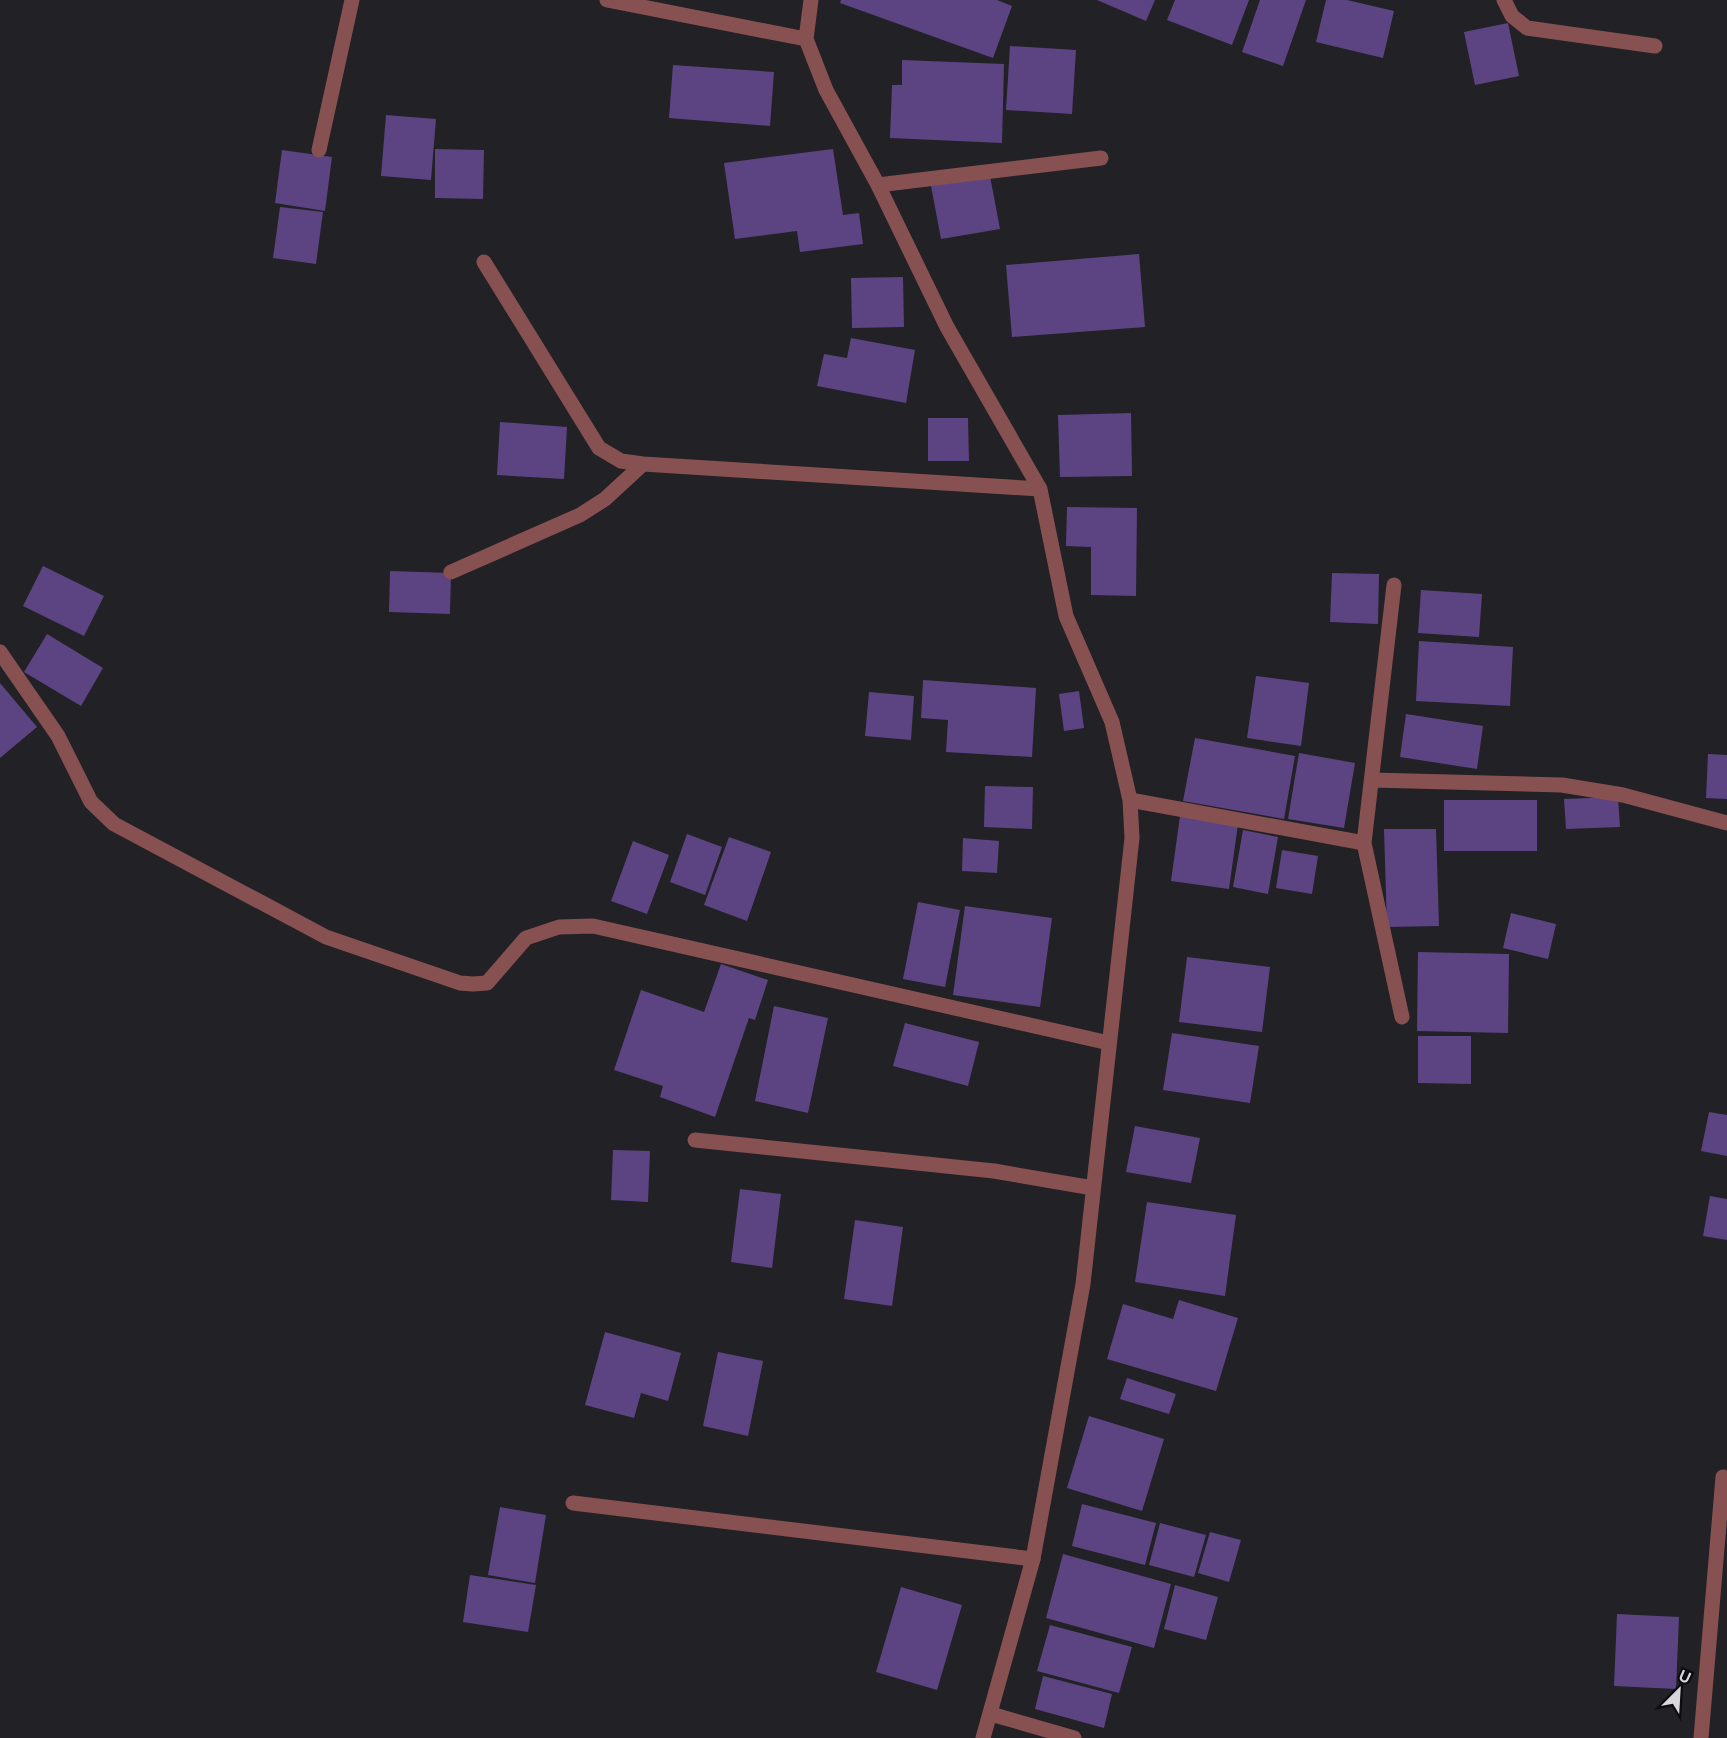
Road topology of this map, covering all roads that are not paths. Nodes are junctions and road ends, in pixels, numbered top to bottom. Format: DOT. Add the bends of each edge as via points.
graph roads {
  1 [pos="352,0"];
  2 [pos="607,0"];
  3 [pos="811,0"];
  4 [pos="1504,0"];
  5 [pos="806,39"];
  6 [pos="1655,46"];
  7 [pos="319,150"];
  8 [pos="1101,158"];
  9 [pos="878,185"];
  10 [pos="484,262"];
  11 [pos="644,464"];
  12 [pos="1040,489"];
  13 [pos="451,572"];
  14 [pos="1394,585"];
  15 [pos="0,652"];
  16 [pos="1372,780"];
  17 [pos="1130,800"];
  18 [pos="1727,823"];
  19 [pos="1364,843"];
  20 [pos="1402,1017"];
  21 [pos="1109,1043"];
  22 [pos="695,1140"];
  23 [pos="1093,1188"];
  24 [pos="1723,1477"];
  25 [pos="573,1503"];
  26 [pos="1034,1559"];
  27 [pos="991,1714"];
  28 [pos="983,1738"];
  29 [pos="1074,1738"];
  30 [pos="1701,1738"];
  1 -- 7 [label="street"];
  2 -- 5 [label="street"];
  3 -- 5 [label="street"];
  4 -- 6 [label="street" via="1512,16 1527,28"];
  5 -- 9 [label="street" via="826,90"];
  8 -- 9 [label="street"];
  9 -- 12 [label="street" via="947,327"];
  10 -- 11 [label="street" via="599,448 621,461"];
  11 -- 12 [label="street"];
  11 -- 13 [label="street" via="605,499 580,515"];
  12 -- 17 [label="street" via="1066,616 1112,722"];
  14 -- 16 [label="street"];
  15 -- 21 [label="street" via="58,736 91,802 114,824 326,937 460,983 473,984 487,982 526,938 559,927 593,926"];
  16 -- 18 [label="street" via="1562,785 1623,795"];
  16 -- 19 [label="street"];
  17 -- 19 [label="street"];
  17 -- 21 [label="street" via="1132,838"];
  19 -- 20 [label="street"];
  21 -- 23 [label="street"];
  22 -- 23 [label="street" via="994,1171"];
  23 -- 26 [label="street" via="1083,1284"];
  24 -- 30 [label="street"];
  25 -- 26 [label="street"];
  26 -- 27 [label="street"];
  27 -- 28 [label="street"];
  27 -- 29 [label="street"];
}
